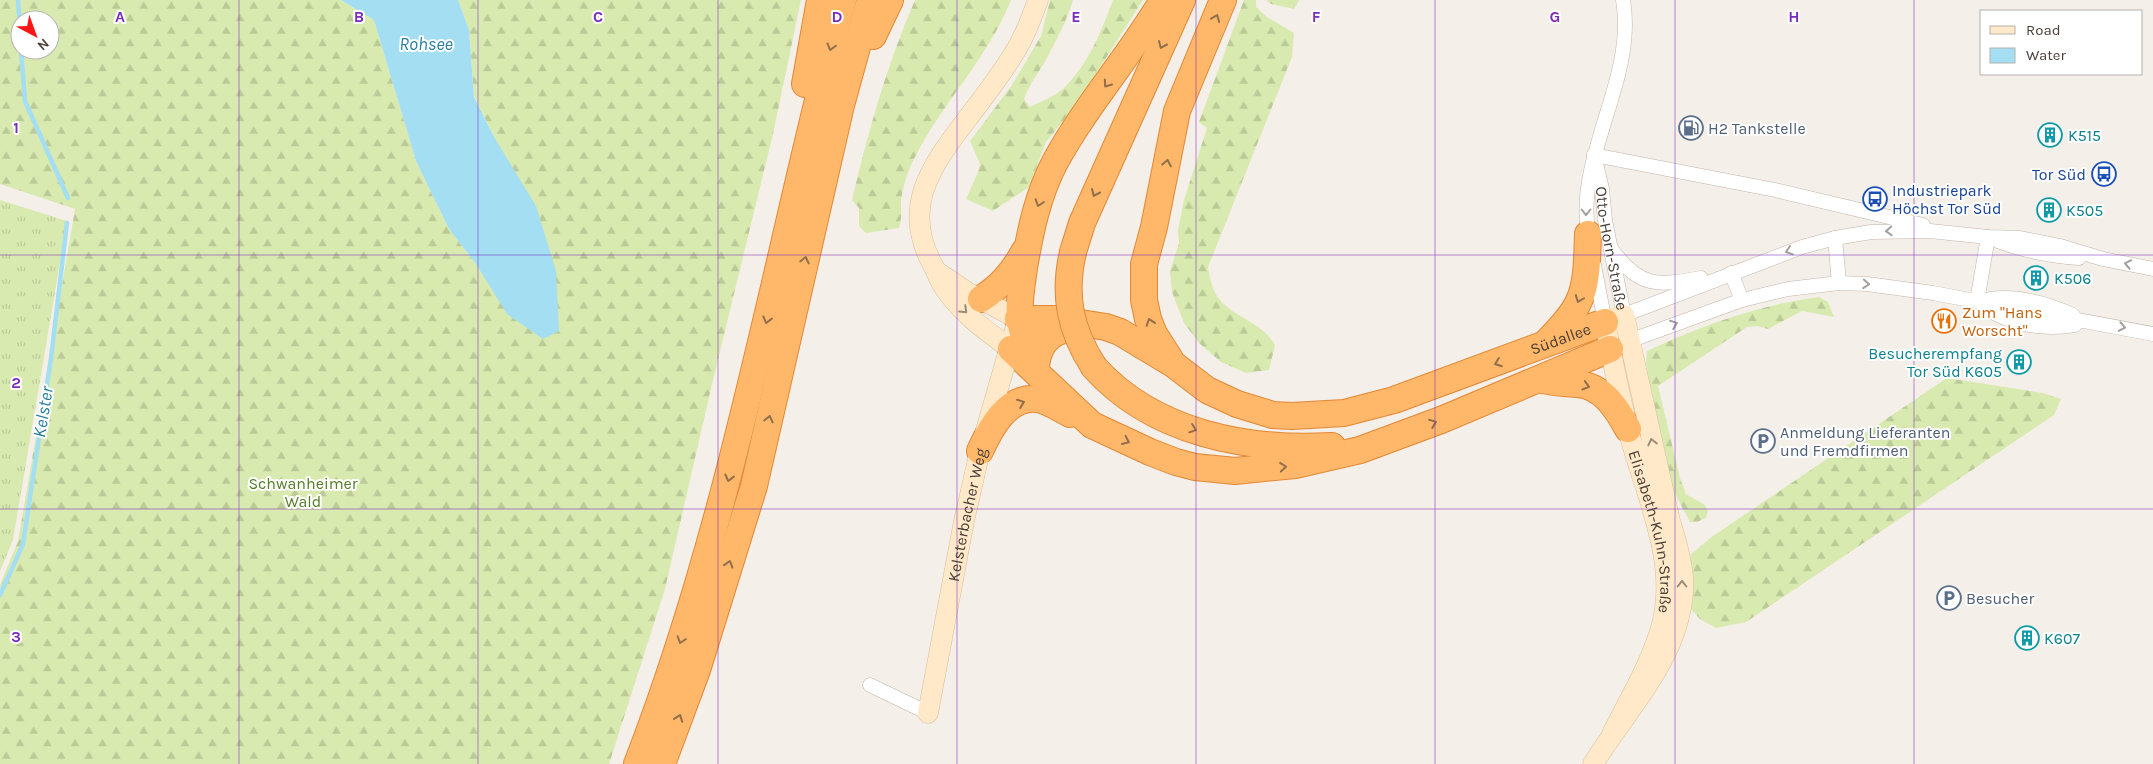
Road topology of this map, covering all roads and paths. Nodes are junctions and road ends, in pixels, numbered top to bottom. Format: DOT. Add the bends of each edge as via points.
graph roads {
  1 [pos="820,0"];
  2 [pos="824,0"];
  3 [pos="843,0"];
  4 [pos="870,0"];
  5 [pos="890,0"];
  6 [pos="1038,0"];
  7 [pos="1163,0"];
  8 [pos="1182,0"];
  9 [pos="1223,0"];
  10 [pos="1623,0"];
  11 [pos="812,42"];
  12 [pos="841,105"];
  13 [pos="1594,155"];
  14 [pos="1955,232"];
  15 [pos="1588,234"];
  16 [pos="1988,237"];
  17 [pos="1836,238"];
  18 [pos="1028,244"];
  19 [pos="1610,247"];
  20 [pos="2153,269"];
  21 [pos="936,271"];
  22 [pos="778,272"];
  23 [pos="1731,273"];
  24 [pos="1840,283"];
  25 [pos="981,299"];
  26 [pos="1742,300"];
  27 [pos="1977,302"];
  28 [pos="1615,318"];
  29 [pos="1018,319"];
  30 [pos="1090,325"];
  31 [pos="2153,334"];
  32 [pos="1620,345"];
  33 [pos="1543,346"];
  34 [pos="1011,349"];
  35 [pos="1173,364"];
  36 [pos="1042,373"];
  37 [pos="1539,379"];
  38 [pos="1092,425"];
  39 [pos="1628,429"];
  40 [pos="1387,439"];
  41 [pos="980,451"];
  42 [pos="870,685"];
  43 [pos="928,713"];
  44 [pos="1612,734"];
  45 [pos="637,764"];
  46 [pos="662,764"];
  47 [pos="1593,764"];
  1 -- 11 [label="highway"];
  2 -- 11 [label="highway"];
  3 -- 22 [label="highway, one-way"];
  4 -- 12 [label="highway"];
  5 -- 12 [label="highway"];
  6 -- 21 [label="street" via="1027,31 1013,56 936,162 924,186 919,228 923,246"];
  7 -- 18 [label="highway, one-way" via="1054,163 1040,198"];
  8 -- 40 [label="highway, one-way, bridge" via="1082,223 1073,252 1069,276 1071,318 1081,344 1094,367 1118,390 1148,410 1210,435 1284,446 1355,444"];
  35 -- 9 [label="highway, one-way" via="1148,319 1144,300 1144,264 1177,111"];
  10 -- 13 [label="street, Otto-Horn-Straße" via="1626,22 1622,52"];
  11 -- 22 [label="highway" via="787,191"];
  46 -- 12 [label="highway, one-way" via="696,670 754,486"];
  13 -- 14 [label="street, Südallee" via="1775,190"];
  13 -- 15 [label="street, Otto-Horn-Straße, one-way" via="1587,188"];
  13 -- 19 [label="street, Otto-Horn-Straße"];
  14 -- 16 [label="street, Südallee"];
  14 -- 17 [label="street, Südallee, one-way" via="1905,230"];
  15 -- 28 [label="street, Otto-Horn-Straße"];
  15 -- 33 [label="highway, one-way" via="1586,271 1578,304"];
  20 -- 16 [label="street, Südallee, one-way" via="2060,246"];
  16 -- 27 [label="street"];
  17 -- 23 [label="street, Südallee, one-way"];
  17 -- 24 [label="street"];
  18 -- 25 [label="highway" via="1007,278"];
  18 -- 29 [label="highway"];
  19 -- 23 [label="street" via="1629,270 1651,282 1678,282"];
  19 -- 28 [label="street, Otto-Horn-Straße"];
  21 -- 25 [label="street"];
  21 -- 34 [label="street, one-way" via="960,306"];
  22 -- 45 [label="highway, one-way" via="712,540 674,662"];
  23 -- 26 [label="street"];
  23 -- 28 [label="street, Südallee"];
  24 -- 26 [label="street, Südallee" via="1788,289"];
  24 -- 27 [label="street, Südallee, one-way" via="1886,286"];
  25 -- 29 [label="street"];
  32 -- 26 [label="street, Südallee, one-way"];
  27 -- 31 [label="street, Südallee, one-way"];
  28 -- 32 [label="street, Elisabeth-Kuhn-Straße"];
  28 -- 33 [label="highway, Südallee"];
  29 -- 30 [label="highway" via="1056,319"];
  29 -- 34 [label="street, Kelsterbacher Weg"];
  29 -- 36 [label="highway"];
  30 -- 35 [label="highway" via="1120,332"];
  30 -- 36 [label="highway" via="1055,333 1041,347"];
  32 -- 37 [label="highway, Südallee"];
  32 -- 39 [label="street, Elisabeth-Kuhn-Straße"];
  44 -- 32 [label="street, Elisabeth-Kuhn-Straße, one-way" via="1671,644 1681,608 1683,579 1679,550"];
  33 -- 35 [label="highway, Südallee, one-way" via="1394,400 1320,416 1251,410 1207,390"];
  34 -- 36 [label="highway"];
  34 -- 41 [label="street, Kelsterbacher Weg"];
  36 -- 38 [label="highway"];
  37 -- 39 [label="highway, one-way" via="1556,384 1589,385 1605,396"];
  40 -- 37 [label="highway, Südallee, one-way"];
  38 -- 40 [label="highway, one-way" via="1176,462 1216,470 1295,466 1360,450"];
  41 -- 38 [label="highway, one-way" via="998,417 1025,400 1048,402"];
  39 -- 44 [label="street, Elisabeth-Kuhn-Straße" via="1657,527 1667,589 1660,629"];
  41 -- 43 [label="street, Kelsterbacher Weg"];
  42 -- 43 [label="street"];
  44 -- 47 [label="street, Elisabeth-Kuhn-Straße"];
}
